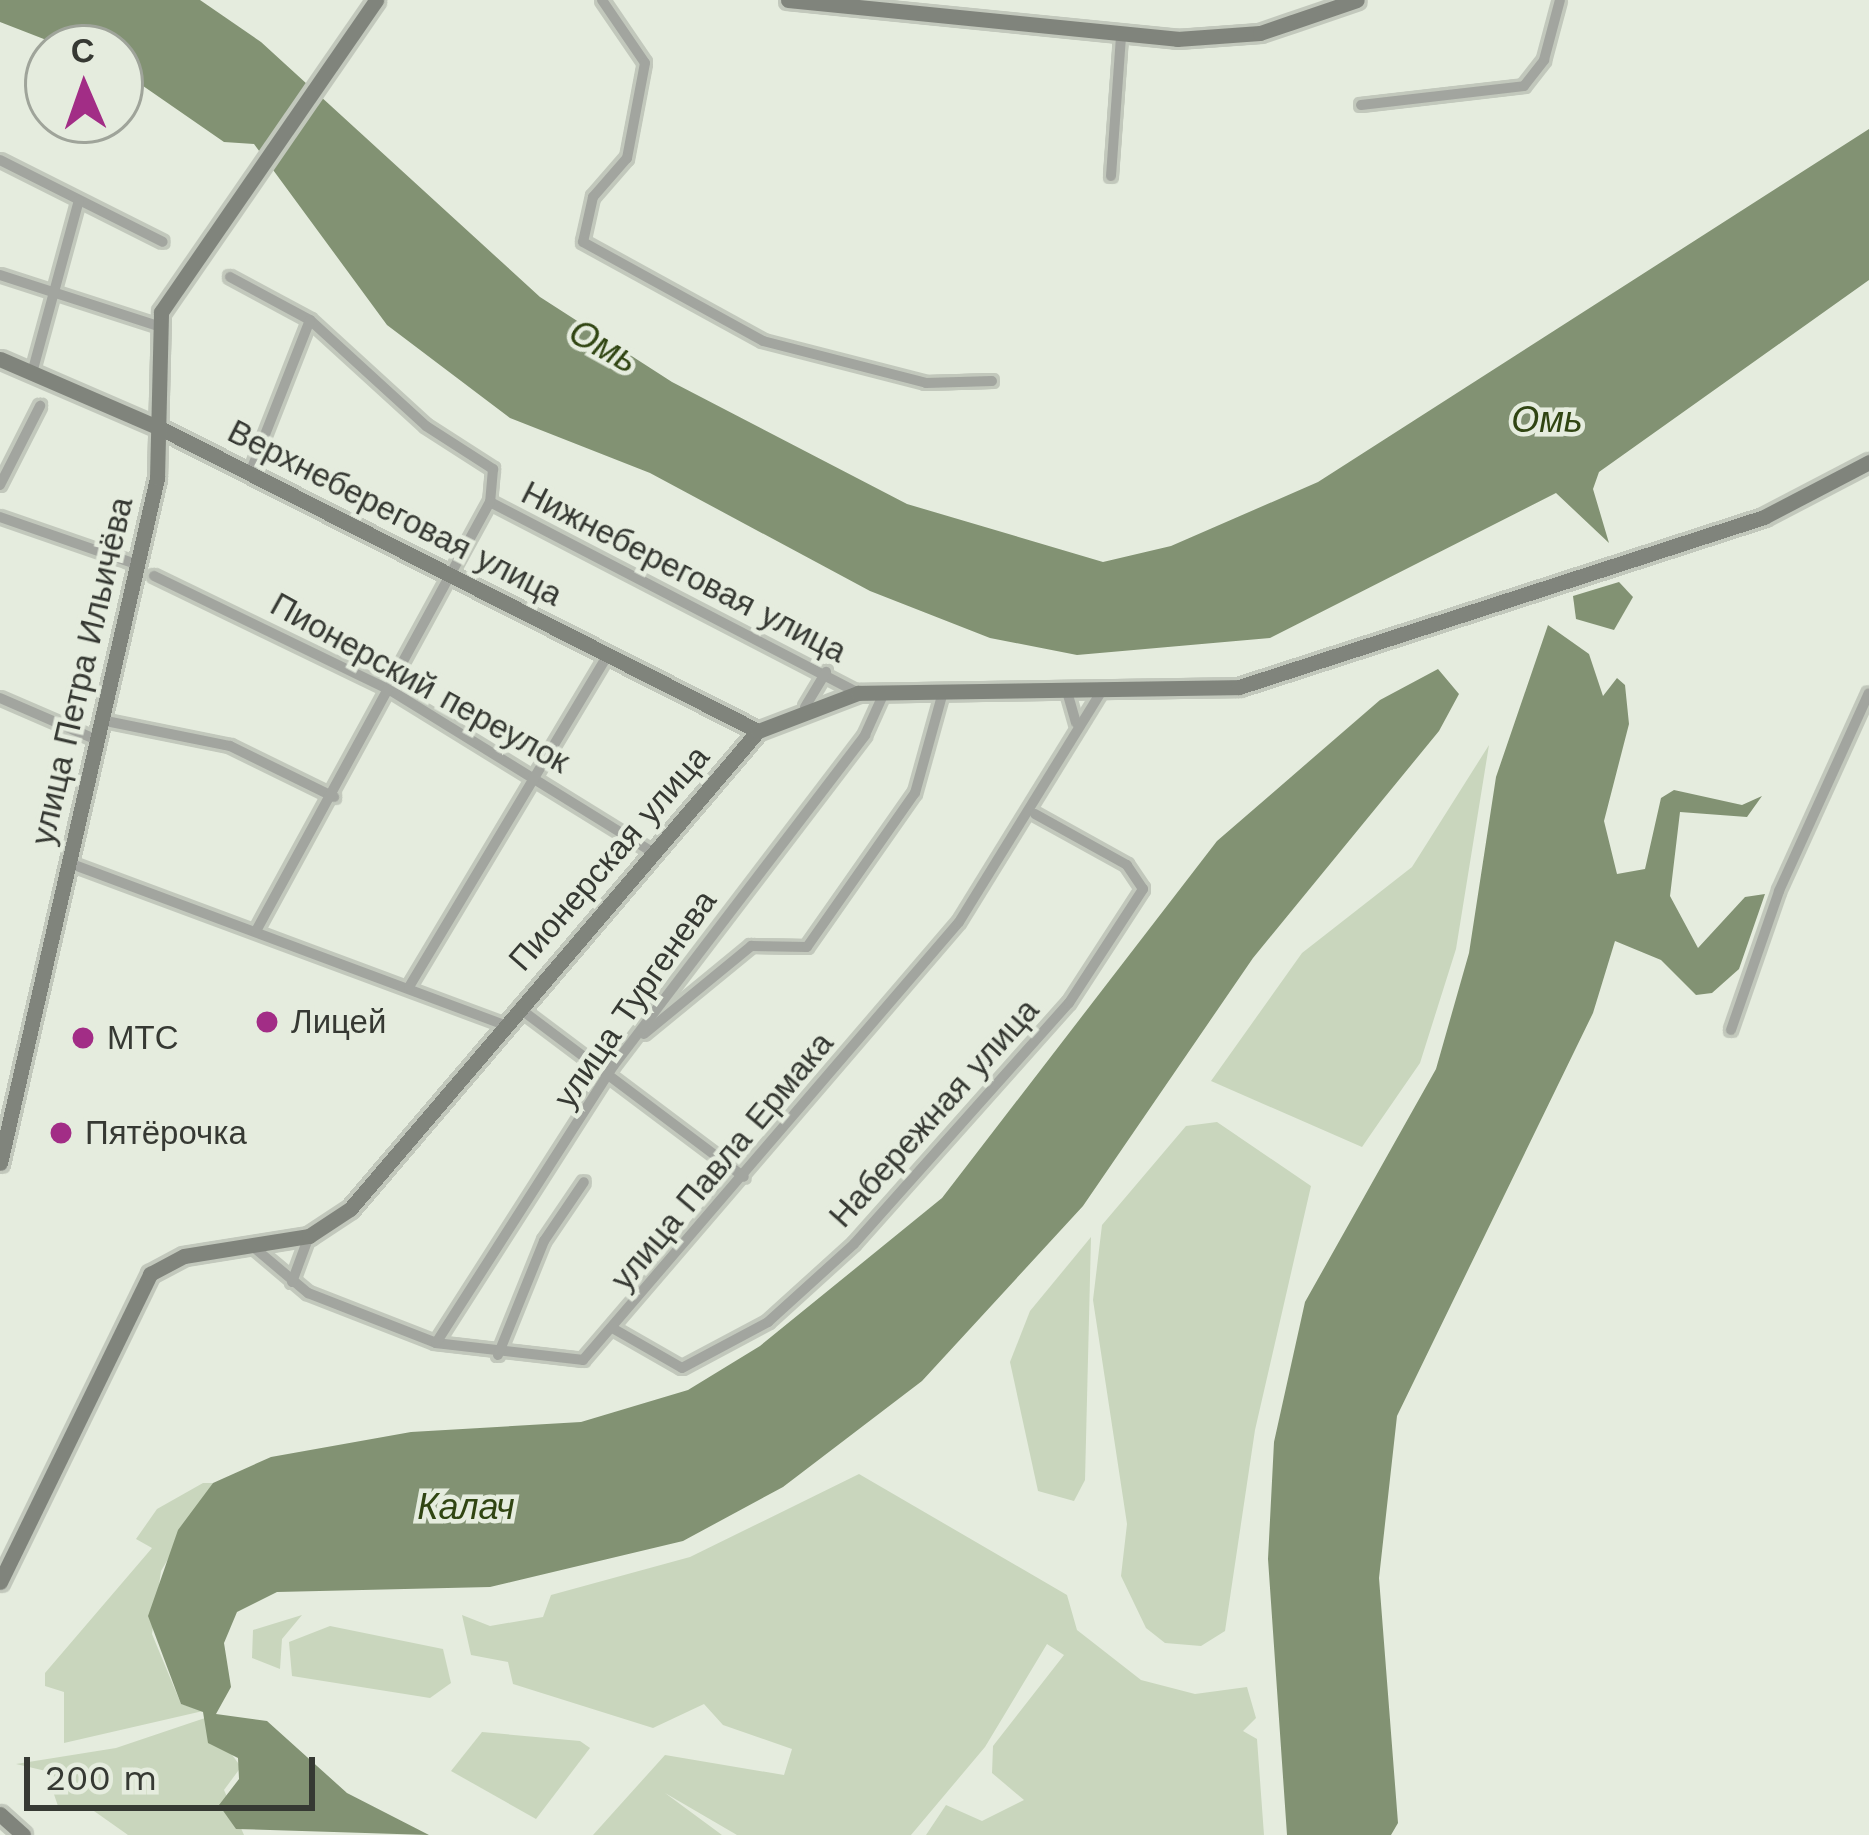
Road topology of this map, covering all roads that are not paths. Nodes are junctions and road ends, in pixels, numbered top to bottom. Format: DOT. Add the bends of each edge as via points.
graph roads {
  1 [pos="376,0"];
  2 [pos="602,0"];
  3 [pos="788,0"];
  4 [pos="1357,0"];
  5 [pos="1560,0"];
  6 [pos="1121,36"];
  7 [pos="1360,105"];
  8 [pos="0,160"];
  9 [pos="1111,176"];
  10 [pos="79,200"];
  11 [pos="163,242"];
  12 [pos="0,275"];
  13 [pos="230,277"];
  14 [pos="58,291"];
  15 [pos="310,320"];
  16 [pos="158,326"];
  17 [pos="0,359"];
  18 [pos="32,373"];
  19 [pos="992,381"];
  20 [pos="40,406"];
  21 [pos="162,429"];
  22 [pos="1869,462"];
  23 [pos="250,473"];
  24 [pos="0,485"];
  25 [pos="490,502"];
  26 [pos="0,518"];
  27 [pos="136,564"];
  28 [pos="451,574"];
  29 [pos="154,576"];
  30 [pos="608,654"];
  31 [pos="826,672"];
  32 [pos="390,690"];
  33 [pos="884,692"];
  34 [pos="944,692"];
  35 [pos="858,693"];
  36 [pos="1869,693"];
  37 [pos="1068,694"];
  38 [pos="1099,695"];
  39 [pos="0,698"];
  40 [pos="805,707"];
  41 [pos="101,720"];
  42 [pos="1076,726"];
  43 [pos="758,731"];
  44 [pos="97,740"];
  45 [pos="538,778"];
  46 [pos="334,796"];
  47 [pos="1035,814"];
  48 [pos="652,852"];
  49 [pos="69,862"];
  50 [pos="256,932"];
  51 [pos="409,987"];
  52 [pos="519,1008"];
  53 [pos="505,1025"];
  54 [pos="1732,1030"];
  55 [pos="642,1035"];
  56 [pos="609,1074"];
  57 [pos="0,1163"];
  58 [pos="744,1177"];
  59 [pos="584,1181"];
  60 [pos="309,1236"];
  61 [pos="251,1245"];
  62 [pos="292,1282"];
  63 [pos="614,1329"];
  64 [pos="436,1343"];
  65 [pos="498,1354"];
  66 [pos="0,1582"];
  67 [pos="0,1814"];
  68 [pos="23,1835"];
  1 -- 16 [label="street, улица Петра Ильичёва" via="172,285"];
  2 -- 19 [label="street" via="645,62 627,158 592,197 583,242 763,341 926,382"];
  3 -- 6 [label="street"];
  4 -- 6 [label="street" via="1260,33"];
  5 -- 7 [label="street" via="1544,60 1524,86"];
  6 -- 9 [label="street"];
  8 -- 10 [label="street"];
  10 -- 11 [label="street"];
  10 -- 14 [label="street"];
  12 -- 14 [label="street"];
  13 -- 15 [label="street, Нижнебереговая улица"];
  14 -- 16 [label="street"];
  14 -- 18 [label="street"];
  15 -- 23 [label="street"];
  15 -- 25 [label="street, Нижнебереговая улица" via="426,426 493,469"];
  16 -- 21 [label="street, улица Петра Ильичёва"];
  17 -- 18 [label="street, Верхнебереговая улица"];
  18 -- 21 [label="street, Верхнебереговая улица"];
  20 -- 24 [label="street"];
  21 -- 23 [label="street, Верхнебереговая улица"];
  21 -- 27 [label="street, улица Петра Ильичёва"];
  22 -- 38 [label="street, Пионерская улица" via="1764,517 1476,602 1267,680"];
  23 -- 28 [label="street, Верхнебереговая улица"];
  25 -- 28 [label="street"];
  25 -- 31 [label="street, Нижнебереговая улица"];
  26 -- 27 [label="street"];
  27 -- 41 [label="street, улица Петра Ильичёва"];
  28 -- 30 [label="street, Верхнебереговая улица"];
  28 -- 32 [label="street"];
  29 -- 32 [label="street, Пионерский переулок"];
  30 -- 43 [label="street, Верхнебереговая улица"];
  30 -- 45 [label="street"];
  31 -- 35 [label="street, Нижнебереговая улица"];
  31 -- 40 [label="street"];
  32 -- 45 [label="street, Пионерский переулок"];
  32 -- 46 [label="street"];
  33 -- 34 [label="street, Пионерская улица"];
  33 -- 35 [label="street, Пионерская улица"];
  33 -- 55 [label="street, улица Тургенева" via="866,735"];
  34 -- 37 [label="street, Пионерская улица"];
  34 -- 55 [label="street" via="914,793 807,947 751,946"];
  35 -- 40 [label="street, Пионерская улица"];
  36 -- 54 [label="street" via="1779,891"];
  37 -- 38 [label="street, Пионерская улица"];
  37 -- 42 [label="street"];
  38 -- 42 [label="street, улица Павла Ермака"];
  39 -- 44 [label="street"];
  40 -- 43 [label="street, Пионерская улица"];
  41 -- 44 [label="street, улица Петра Ильичёва"];
  41 -- 46 [label="street" via="230,746"];
  42 -- 47 [label="street, улица Павла Ермака"];
  43 -- 48 [label="street, Пионерская улица"];
  44 -- 49 [label="street, улица Петра Ильичёва"];
  45 -- 48 [label="street, Пионерский переулок"];
  45 -- 51 [label="street"];
  46 -- 50 [label="street"];
  47 -- 58 [label="street, улица Павла Ермака"];
  47 -- 63 [label="street, Набережная улица" via="1127,865 1143,889 1069,1003 854,1244 768,1322 682,1368"];
  48 -- 52 [label="street, Пионерская улица"];
  49 -- 50 [label="street"];
  49 -- 57 [label="street, улица Петра Ильичёва"];
  50 -- 51 [label="street"];
  51 -- 53 [label="street"];
  52 -- 53 [label="street, Пионерская улица"];
  52 -- 56 [label="street"];
  53 -- 60 [label="street, Пионерская улица" via="362,1197"];
  55 -- 56 [label="street, улица Тургенева"];
  56 -- 58 [label="street"];
  56 -- 64 [label="street, улица Тургенева"];
  58 -- 63 [label="street, улица Павла Ермака"];
  59 -- 65 [label="street" via="544,1240"];
  60 -- 61 [label="street, Пионерская улица"];
  60 -- 62 [label="street"];
  61 -- 62 [label="street, улица Павла Ермака"];
  61 -- 66 [label="street, Пионерская улица" via="165,1262 136,1291"];
  62 -- 64 [label="street, улица Павла Ермака"];
  63 -- 65 [label="street, улица Павла Ермака" via="571,1363"];
  64 -- 65 [label="street, улица Павла Ермака"];
  67 -- 68 [label="street"];
}
